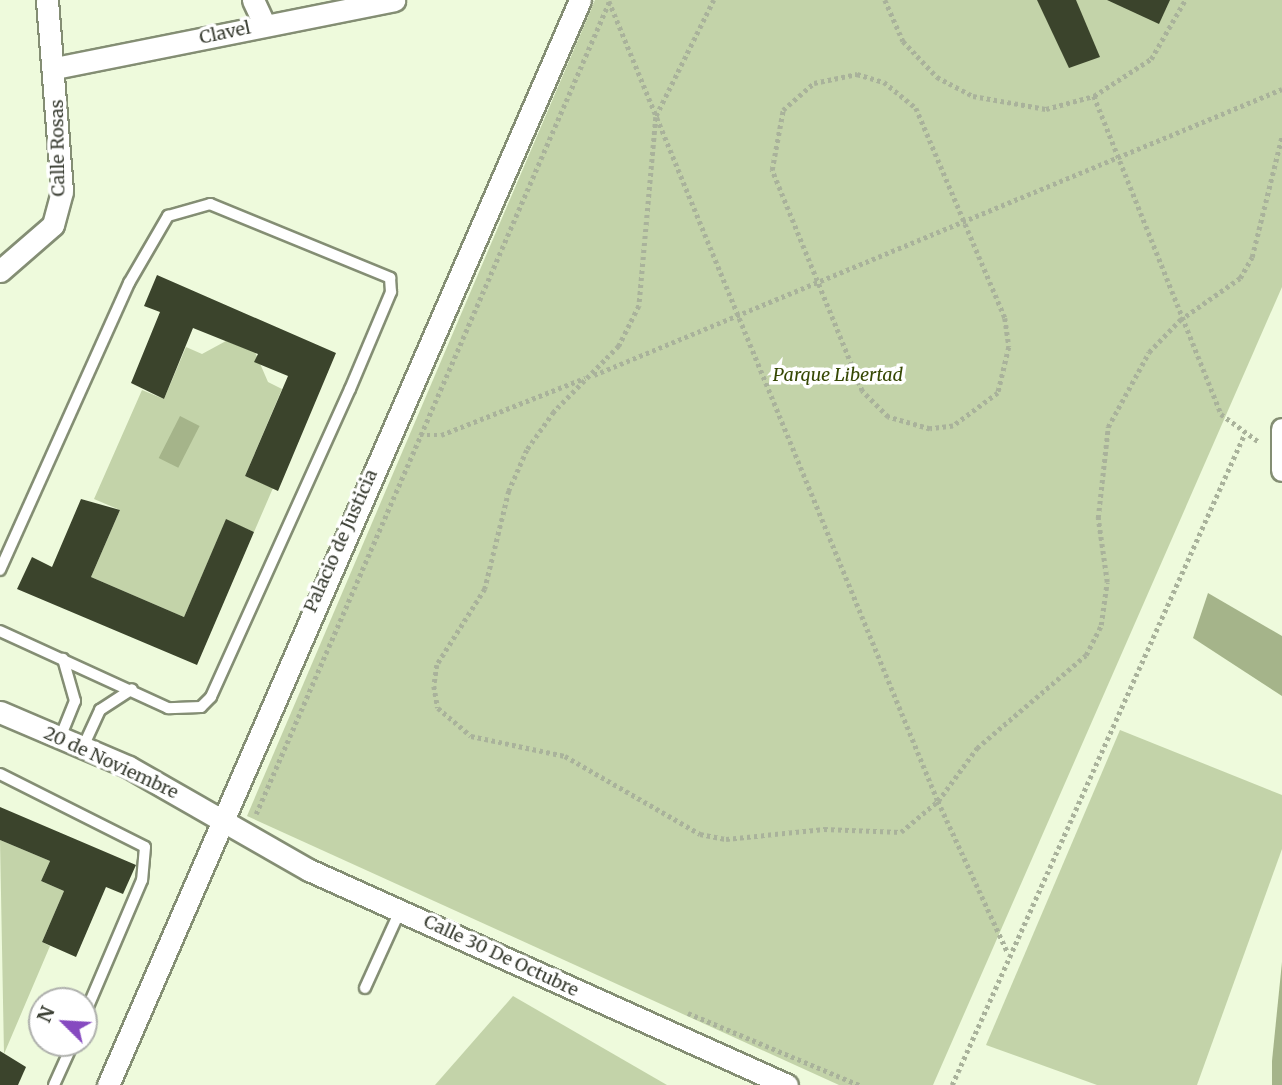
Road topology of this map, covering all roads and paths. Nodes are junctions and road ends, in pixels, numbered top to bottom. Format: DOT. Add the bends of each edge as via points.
graph roads {
  1 [pos="47,0"];
  2 [pos="253,0"];
  3 [pos="393,0"];
  4 [pos="580,0"];
  5 [pos="609,0"];
  6 [pos="714,0"];
  7 [pos="885,0"];
  8 [pos="1185,0"];
  9 [pos="264,24"];
  10 [pos="55,68"];
  11 [pos="1282,89"];
  12 [pos="1094,96"];
  13 [pos="656,117"];
  14 [pos="1282,136"];
  15 [pos="1118,158"];
  16 [pos="964,222"];
  17 [pos="0,271"];
  18 [pos="816,283"];
  19 [pos="739,315"];
  20 [pos="1180,320"];
  21 [pos="589,377"];
  22 [pos="393,424"];
  23 [pos="421,435"];
  24 [pos="1244,435"];
  25 [pos="1281,450"];
  26 [pos="0,570"];
  27 [pos="0,631"];
  28 [pos="64,659"];
  29 [pos="132,689"];
  30 [pos="0,712"];
  31 [pos="60,738"];
  32 [pos="83,747"];
  33 [pos="0,774"];
  34 [pos="938,802"];
  35 [pos="218,820"];
  36 [pos="254,825"];
  37 [pos="400,911"];
  38 [pos="1008,953"];
  39 [pos="96,987"];
  40 [pos="365,988"];
  41 [pos="681,1010"];
  42 [pos="66,1057"];
  43 [pos="54,1085"];
  44 [pos="108,1085"];
  45 [pos="787,1085"];
  46 [pos="859,1085"];
  47 [pos="952,1085"];
  1 -- 10 [label="street, Calle Rosas"];
  2 -- 9 [label="street"];
  3 -- 9 [label="street, Clavel"];
  4 -- 22 [label="street, Palacio de Justicia"];
  5 -- 13 [label="path"];
  5 -- 23 [label="path"];
  6 -- 13 [label="path"];
  7 -- 12 [label="path" via="903,41 937,77 974,96 1046,109"];
  8 -- 12 [label="path" via="1151,59"];
  9 -- 10 [label="street, Clavel"];
  10 -- 17 [label="street, Calle Rosas" via="58,211 42,238"];
  11 -- 15 [label="path"];
  12 -- 15 [label="path"];
  13 -- 19 [label="path"];
  13 -- 21 [label="path" via="639,306 619,346"];
  14 -- 20 [label="path" via="1252,257 1240,278"];
  15 -- 16 [label="path"];
  15 -- 20 [label="path"];
  16 -- 18 [label="path"];
  16 -- 18 [label="path" via="1005,318 1009,347 998,393 969,420 930,429 876,407"];
  16 -- 18 [label="path" via="916,108 884,82 857,74 814,83 783,110 771,149 772,170"];
  18 -- 19 [label="path"];
  19 -- 21 [label="path"];
  19 -- 34 [label="path"];
  20 -- 24 [label="path" via="1221,414"];
  20 -- 34 [label="path" via="1123,390 1108,427 1098,518 1107,582 1091,645 1056,687 977,747"];
  21 -- 23 [label="path" via="441,435"];
  21 -- 34 [label="path" via="527,450 509,491 485,589 436,665 438,708 471,736 565,756 700,834 726,839 824,829 901,832"];
  22 -- 23 [label="path"];
  22 -- 35 [label="street, Palacio de Justicia"];
  23 -- 36 [label="path"];
  24 -- 25 [label="path"];
  24 -- 38 [label="path"];
  26 -- 29 [label="lane" via="129,283 167,216 210,204 384,272 391,292 211,697 201,707 179,711"];
  27 -- 28 [label="lane"];
  28 -- 29 [label="lane"];
  28 -- 31 [label="lane" via="75,701"];
  29 -- 32 [label="lane" via="100,710"];
  30 -- 31 [label="street, 20 de Noviembre"];
  31 -- 32 [label="street, 20 de Noviembre"];
  32 -- 35 [label="street, 20 de Noviembre"];
  33 -- 39 [label="lane" via="145,847 142,880"];
  34 -- 38 [label="path"];
  35 -- 37 [label="street, Calle 30 De Octubre"];
  35 -- 44 [label="street, Palacio de Justicia"];
  37 -- 40 [label="lane"];
  37 -- 45 [label="street, Calle 30 De Octubre"];
  38 -- 47 [label="path"];
  41 -- 46 [label="path"];
  42 -- 43 [label="lane"];
}
